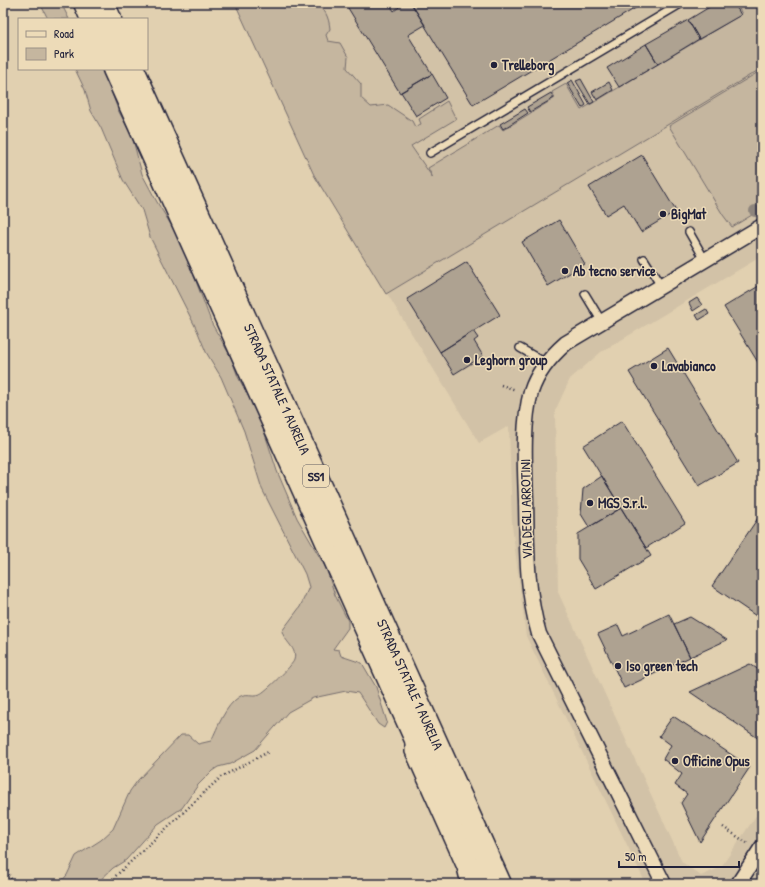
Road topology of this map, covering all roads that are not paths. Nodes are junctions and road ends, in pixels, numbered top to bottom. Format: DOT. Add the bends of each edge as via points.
graph roads {
  1 [pos="84,3"];
  2 [pos="103,3"];
  3 [pos="678,4"];
  4 [pos="92,18"];
  5 [pos="110,18"];
  6 [pos="114,70"];
  7 [pos="133,70"];
  8 [pos="430,153"];
  9 [pos="762,226"];
  10 [pos="689,232"];
  11 [pos="644,259"];
  12 [pos="705,260"];
  13 [pos="661,286"];
  14 [pos="585,294"];
  15 [pos="602,322"];
  16 [pos="520,348"];
  17 [pos="546,363"];
  18 [pos="410,726"];
  19 [pos="762,847"];
  20 [pos="466,884"];
  21 [pos="481,884"];
  22 [pos="500,884"];
  23 [pos="664,884"];
  24 [pos="738,884"];
  1 -- 4 [label="highway"];
  2 -- 5 [label="highway"];
  3 -- 8 [label="lane"];
  6 -- 18 [label="highway, STRADA STATALE 1 AURELIA / SS1"];
  7 -- 22 [label="highway, STRADA STATALE 1 AURELIA / SS1"];
  9 -- 12 [label="street, VIA DEGLI ARROTINI"];
  10 -- 12 [label="lane"];
  11 -- 13 [label="lane"];
  12 -- 13 [label="street, VIA DEGLI ARROTINI"];
  13 -- 15 [label="street, VIA DEGLI ARROTINI"];
  14 -- 15 [label="lane"];
  15 -- 17 [label="street, VIA DEGLI ARROTINI" via="566,343"];
  16 -- 17 [label="lane"];
  17 -- 23 [label="street, VIA DEGLI ARROTINI" via="530,395 524,459 527,566 532,608 539,634"];
  18 -- 20 [label="lane" via="409,752"];
  18 -- 21 [label="highway, STRADA STATALE 1 AURELIA / SS1"];
  19 -- 24 [label="street"];
}
